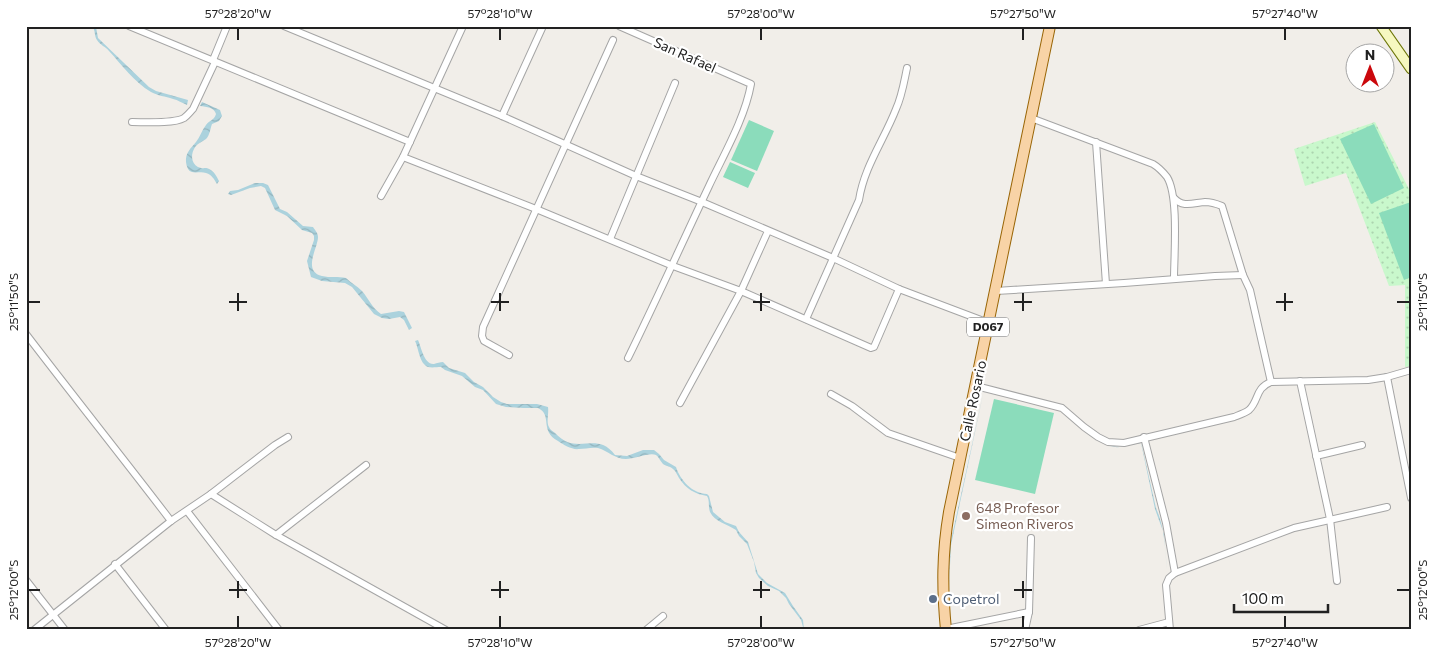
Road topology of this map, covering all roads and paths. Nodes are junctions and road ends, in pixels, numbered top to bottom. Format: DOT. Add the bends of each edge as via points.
graph roads {
  1 [pos="129,26"];
  2 [pos="227,26"];
  3 [pos="284,26"];
  4 [pos="306,26"];
  5 [pos="463,26"];
  6 [pos="543,26"];
  7 [pos="619,26"];
  8 [pos="1050,26"];
  9 [pos="1381,26"];
  10 [pos="303,34"];
  11 [pos="613,40"];
  12 [pos="214,61"];
  13 [pos="907,68"];
  14 [pos="1411,69"];
  15 [pos="675,83"];
  16 [pos="435,88"];
  17 [pos="502,116"];
  18 [pos="1032,118"];
  19 [pos="132,122"];
  20 [pos="410,142"];
  21 [pos="1096,142"];
  22 [pos="566,144"];
  23 [pos="403,157"];
  24 [pos="636,176"];
  25 [pos="381,196"];
  26 [pos="1174,198"];
  27 [pos="702,202"];
  28 [pos="536,209"];
  29 [pos="768,231"];
  30 [pos="610,239"];
  31 [pos="833,258"];
  32 [pos="673,266"];
  33 [pos="1243,275"];
  34 [pos="1174,279"];
  35 [pos="1106,284"];
  36 [pos="899,288"];
  37 [pos="741,291"];
  38 [pos="996,291"];
  39 [pos="806,319"];
  40 [pos="989,324"];
  41 [pos="26,334"];
  42 [pos="509,355"];
  43 [pos="628,358"];
  44 [pos="1411,370"];
  45 [pos="1387,377"];
  46 [pos="1300,381"];
  47 [pos="1271,382"];
  48 [pos="976,386"];
  49 [pos="831,394"];
  50 [pos="680,403"];
  51 [pos="288,437"];
  52 [pos="1144,437"];
  53 [pos="1362,445"];
  54 [pos="1316,456"];
  55 [pos="960,458"];
  56 [pos="366,465"];
  57 [pos="211,494"];
  58 [pos="1411,498"];
  59 [pos="1387,507"];
  60 [pos="187,511"];
  61 [pos="1330,519"];
  62 [pos="171,522"];
  63 [pos="276,535"];
  64 [pos="1031,538"];
  65 [pos="115,564"];
  66 [pos="1175,574"];
  67 [pos="26,580"];
  68 [pos="1337,581"];
  69 [pos="1029,612"];
  70 [pos="53,614"];
  71 [pos="663,616"];
  72 [pos="1169,622"];
  73 [pos="34,630"];
  74 [pos="65,630"];
  75 [pos="166,630"];
  76 [pos="279,630"];
  77 [pos="446,630"];
  78 [pos="646,630"];
  79 [pos="946,630"];
  80 [pos="1025,630"];
  81 [pos="1139,630"];
  82 [pos="1170,630"];
  1 -- 12 [label="street"];
  2 -- 12 [label="street"];
  3 -- 10 [label="street"];
  4 -- 10 [label="street"];
  5 -- 16 [label="street"];
  6 -- 17 [label="street"];
  7 -- 27 [label="street, San Rafael" via="751,84 737,126"];
  8 -- 18 [label="main road, Calle Rosario / D067"];
  9 -- 14 [label="street"];
  10 -- 16 [label="street"];
  11 -- 22 [label="street"];
  12 -- 19 [label="street" via="188,115 174,121"];
  12 -- 20 [label="street"];
  13 -- 31 [label="street" via="898,107 868,168 859,200"];
  15 -- 24 [label="street"];
  16 -- 17 [label="street"];
  16 -- 20 [label="street"];
  17 -- 22 [label="street"];
  18 -- 21 [label="street"];
  18 -- 38 [label="main road, Calle Rosario / D067"];
  20 -- 23 [label="street"];
  21 -- 26 [label="street" via="1158,167 1168,178"];
  21 -- 35 [label="street"];
  22 -- 24 [label="street"];
  22 -- 28 [label="street"];
  23 -- 25 [label="street"];
  23 -- 28 [label="street"];
  24 -- 27 [label="street"];
  24 -- 30 [label="street"];
  26 -- 33 [label="street" via="1185,204 1208,202 1222,206"];
  26 -- 34 [label="street"];
  27 -- 29 [label="street"];
  27 -- 32 [label="street"];
  28 -- 30 [label="street"];
  28 -- 42 [label="street" via="483,326 484,341"];
  29 -- 31 [label="street"];
  29 -- 37 [label="street"];
  30 -- 32 [label="street"];
  31 -- 36 [label="street"];
  31 -- 39 [label="street"];
  32 -- 37 [label="street"];
  32 -- 43 [label="street"];
  33 -- 34 [label="street"];
  33 -- 47 [label="street" via="1250,290"];
  34 -- 35 [label="street"];
  35 -- 38 [label="street"];
  36 -- 39 [label="street" via="873,348"];
  36 -- 40 [label="street"];
  37 -- 39 [label="street"];
  37 -- 50 [label="street"];
  38 -- 40 [label="main road, Calle Rosario / D067"];
  40 -- 48 [label="main road, Calle Rosario / D067"];
  41 -- 62 [label="street"];
  44 -- 45 [label="street"];
  45 -- 46 [label="street"];
  45 -- 58 [label="street"];
  46 -- 47 [label="street"];
  46 -- 54 [label="street"];
  47 -- 52 [label="street" via="1262,387 1249,411"];
  48 -- 52 [label="street" via="1062,408 1108,442 1124,443"];
  48 -- 55 [label="main road, Calle Rosario / D067"];
  49 -- 55 [label="street" via="888,433"];
  51 -- 57 [label="street"];
  52 -- 66 [label="street"];
  53 -- 54 [label="street"];
  54 -- 61 [label="street"];
  55 -- 79 [label="main road, Calle Rosario / D067" via="945,540"];
  56 -- 63 [label="street"];
  57 -- 60 [label="street"];
  57 -- 63 [label="street"];
  59 -- 61 [label="street"];
  60 -- 62 [label="street"];
  60 -- 76 [label="street"];
  61 -- 66 [label="street" via="1294,528"];
  61 -- 68 [label="street"];
  62 -- 65 [label="street"];
  63 -- 77 [label="street"];
  64 -- 69 [label="street"];
  65 -- 70 [label="street"];
  65 -- 75 [label="street"];
  66 -- 72 [label="street" via="1166,585"];
  67 -- 70 [label="street"];
  69 -- 79 [label="street"];
  69 -- 80 [label="street"];
  70 -- 73 [label="street"];
  70 -- 74 [label="street"];
  71 -- 78 [label="street"];
  72 -- 81 [label="street"];
  72 -- 82 [label="street"];
}
